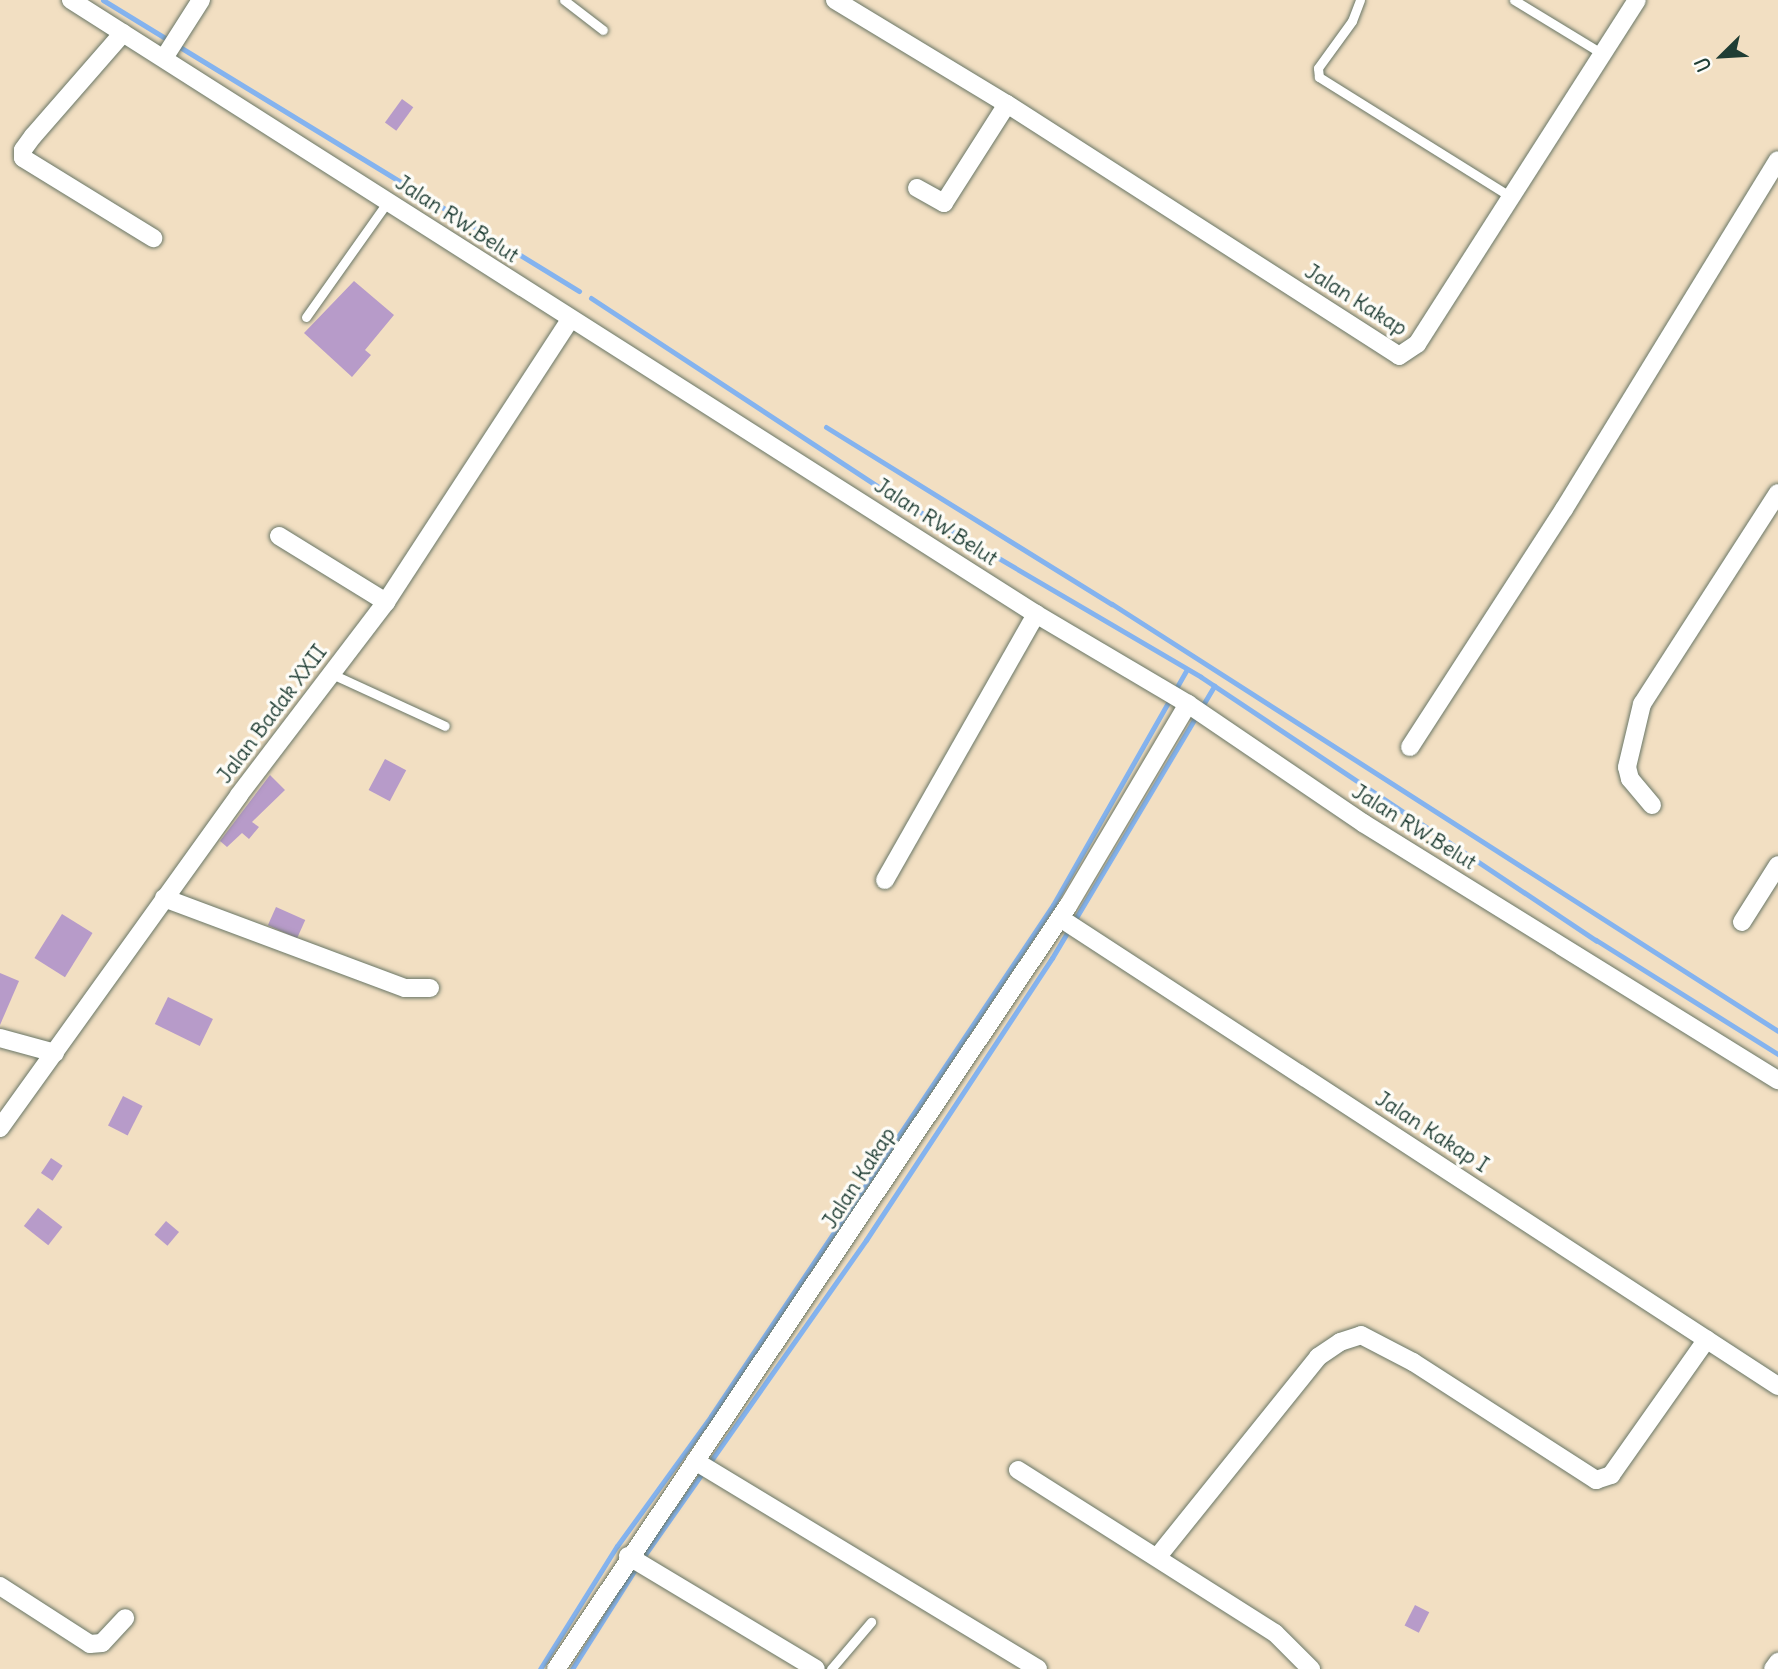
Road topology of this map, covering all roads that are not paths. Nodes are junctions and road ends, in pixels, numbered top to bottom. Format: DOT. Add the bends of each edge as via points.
graph roads {
  1 [pos="71,0"];
  2 [pos="201,0"];
  3 [pos="564,0"];
  4 [pos="835,0"];
  5 [pos="1360,0"];
  6 [pos="1514,0"];
  7 [pos="1636,0"];
  8 [pos="603,30"];
  9 [pos="123,33"];
  10 [pos="1601,53"];
  11 [pos="164,58"];
  12 [pos="1002,101"];
  13 [pos="1778,160"];
  14 [pos="917,188"];
  15 [pos="1511,197"];
  16 [pos="388,201"];
  17 [pos="153,238"];
  18 [pos="306,317"];
  19 [pos="570,320"];
  20 [pos="1778,493"];
  21 [pos="279,536"];
  22 [pos="386,602"];
  23 [pos="1036,614"];
  24 [pos="332,674"];
  25 [pos="1188,704"];
  26 [pos="445,726"];
  27 [pos="1410,747"];
  28 [pos="1652,805"];
  29 [pos="1778,865"];
  30 [pos="885,880"];
  31 [pos="164,898"];
  32 [pos="1060,918"];
  33 [pos="1742,922"];
  34 [pos="430,988"];
  35 [pos="0,1038"];
  36 [pos="55,1053"];
  37 [pos="1778,1080"];
  38 [pos="0,1128"];
  39 [pos="1707,1339"];
  40 [pos="1778,1386"];
  41 [pos="695,1461"];
  42 [pos="1018,1470"];
  43 [pos="1159,1555"];
  44 [pos="628,1556"];
  45 [pos="0,1586"];
  46 [pos="125,1618"];
  47 [pos="871,1622"];
  48 [pos="1778,1662"];
  49 [pos="556,1669"];
  50 [pos="816,1669"];
  51 [pos="831,1669"];
  52 [pos="1038,1669"];
  53 [pos="1311,1669"];
  54 [pos="1773,1669"];
  1 -- 9 [label="street, Jalan RW.Belut"];
  2 -- 11 [label="street"];
  3 -- 8 [label="lane"];
  4 -- 12 [label="street"];
  5 -- 15 [label="lane" via="1352,21 1318,68 1319,78"];
  6 -- 10 [label="lane"];
  7 -- 10 [label="street, Jalan Kakap"];
  9 -- 11 [label="street, Jalan RW.Belut"];
  9 -- 17 [label="street" via="33,136 23,158"];
  10 -- 15 [label="street, Jalan Kakap"];
  11 -- 16 [label="street, Jalan RW.Belut"];
  12 -- 14 [label="street" via="944,203"];
  12 -- 15 [label="street, Jalan Kakap" via="1399,356 1416,344"];
  13 -- 27 [label="street" via="1572,498"];
  16 -- 18 [label="lane"];
  16 -- 19 [label="street, Jalan RW.Belut"];
  19 -- 22 [label="street, Jalan Badak XXII"];
  19 -- 23 [label="street, Jalan RW.Belut"];
  20 -- 28 [label="street" via="1642,704 1627,767 1630,779"];
  21 -- 22 [label="street"];
  22 -- 24 [label="street, Jalan Badak XXII"];
  23 -- 25 [label="street, Jalan RW.Belut"];
  23 -- 30 [label="street"];
  24 -- 26 [label="lane"];
  24 -- 31 [label="street, Jalan Badak XXII"];
  25 -- 32 [label="street, Jalan Kakap"];
  25 -- 37 [label="street, Jalan RW.Belut" via="1363,823"];
  29 -- 33 [label="street"];
  31 -- 34 [label="street" via="405,988"];
  31 -- 36 [label="street, Jalan Badak XXII"];
  32 -- 39 [label="street, Jalan Kakap I"];
  32 -- 41 [label="street, Jalan Kakap"];
  35 -- 36 [label="street"];
  36 -- 38 [label="street, Jalan Badak XXII"];
  39 -- 40 [label="street, Jalan Kakap I"];
  39 -- 43 [label="street" via="1611,1475 1596,1480 1413,1362 1361,1335 1340,1342 1318,1357"];
  41 -- 44 [label="street, Jalan Kakap"];
  41 -- 52 [label="street"];
  42 -- 43 [label="street"];
  43 -- 53 [label="street" via="1275,1633"];
  44 -- 49 [label="street, Jalan Kakap"];
  44 -- 50 [label="street"];
  45 -- 46 [label="street" via="90,1644 102,1643"];
  47 -- 51 [label="lane"];
  48 -- 54 [label="street"];
}
